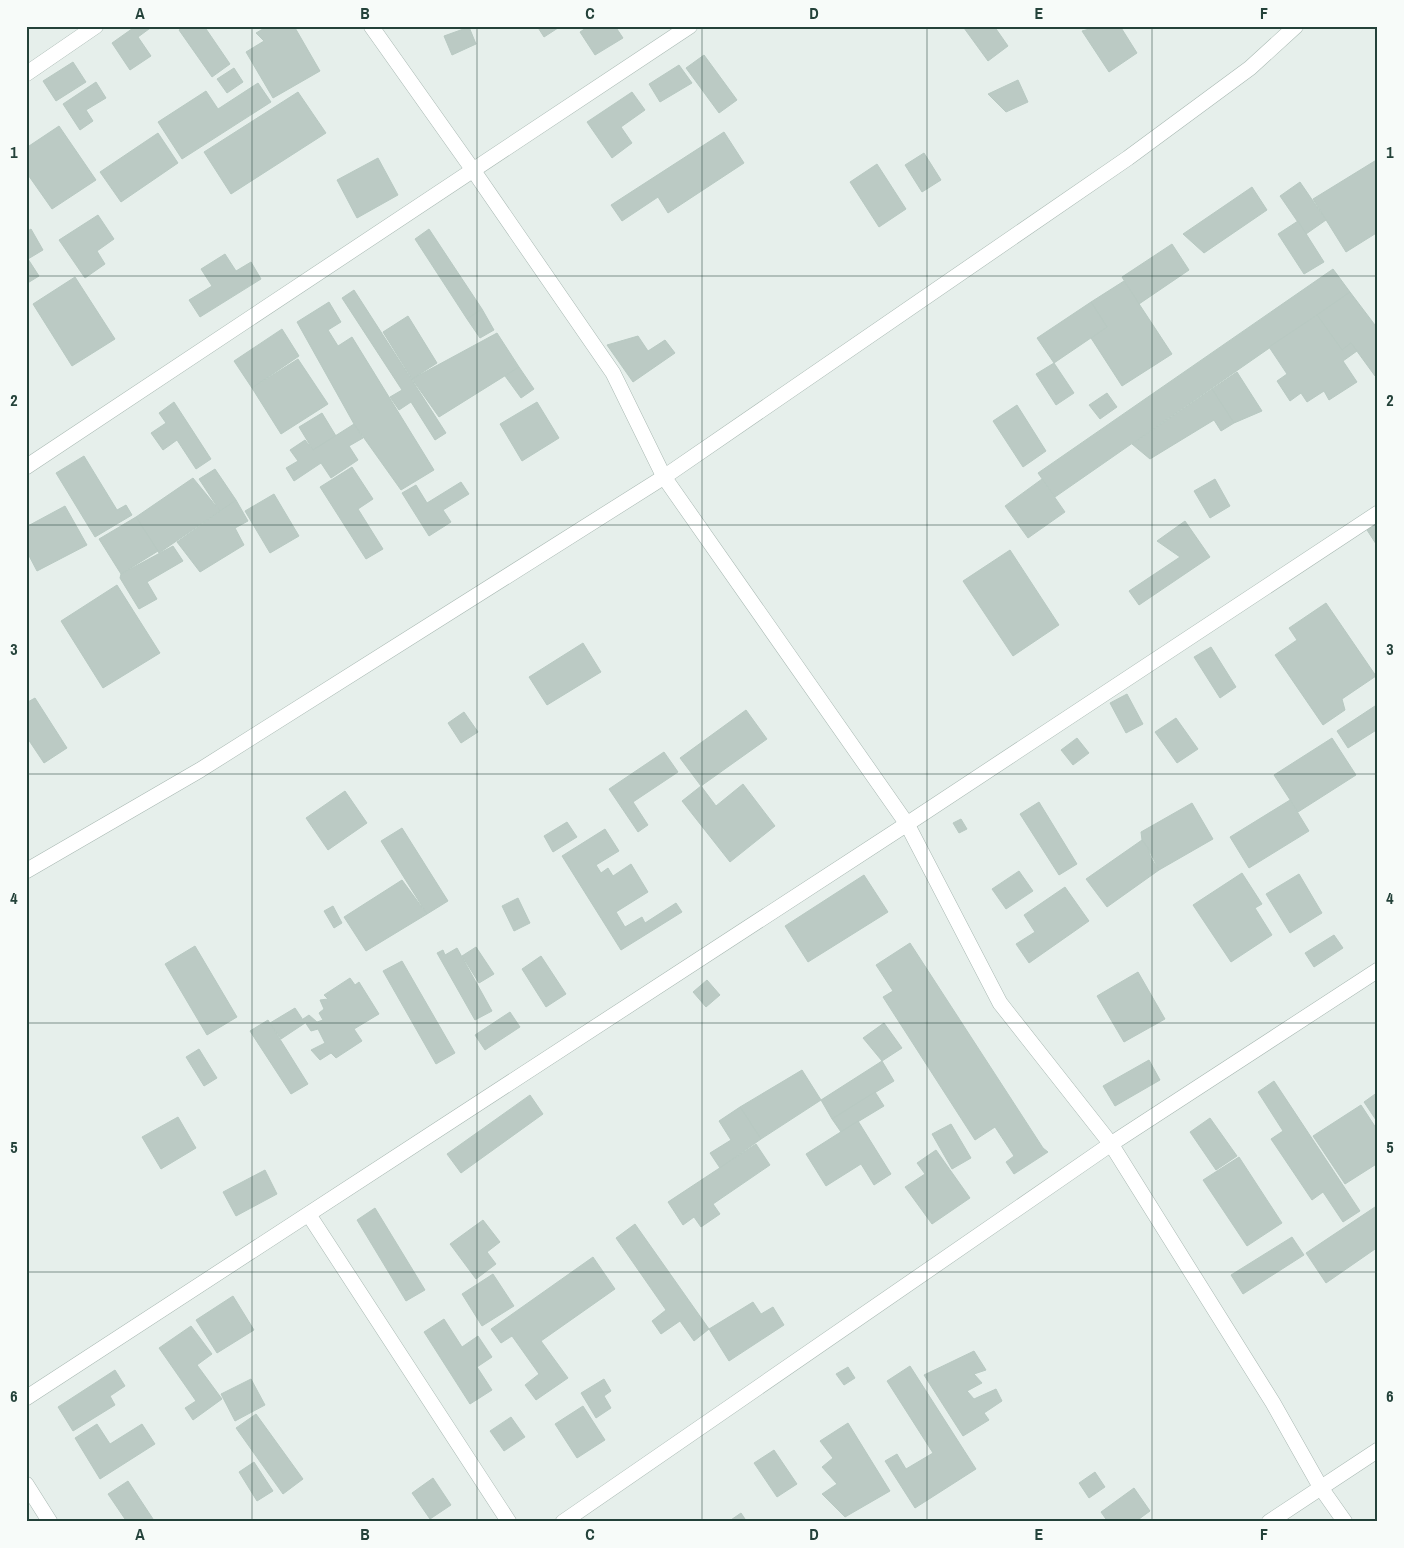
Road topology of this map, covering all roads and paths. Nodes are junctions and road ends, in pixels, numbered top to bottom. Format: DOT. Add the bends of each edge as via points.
graph roads {
  1 [pos="96,26"];
  2 [pos="371,26"];
  3 [pos="690,26"];
  4 [pos="1296,26"];
  5 [pos="26,74"];
  6 [pos="473,170"];
  7 [pos="26,467"];
  8 [pos="664,476"];
  9 [pos="1378,513"];
  10 [pos="907,824"];
  11 [pos="26,871"];
  12 [pos="1378,970"];
  13 [pos="1111,1144"];
  14 [pos="309,1215"];
  15 [pos="26,1398"];
  16 [pos="1378,1450"];
  17 [pos="26,1484"];
  18 [pos="1321,1488"];
  19 [pos="50,1522"];
  20 [pos="509,1522"];
  21 [pos="563,1522"];
  22 [pos="1270,1522"];
  23 [pos="1345,1522"];
  1 -- 5 [label="street"];
  2 -- 6 [label="street"];
  3 -- 6 [label="street"];
  4 -- 8 [label="street" via="1250,68 1128,158"];
  6 -- 7 [label="street"];
  6 -- 8 [label="street" via="613,373"];
  8 -- 10 [label="street"];
  8 -- 11 [label="street" via="200,770"];
  9 -- 10 [label="street"];
  10 -- 13 [label="street" via="1000,1003"];
  10 -- 14 [label="street"];
  12 -- 13 [label="street"];
  13 -- 18 [label="street" via="1273,1403"];
  13 -- 21 [label="street"];
  14 -- 15 [label="street"];
  14 -- 20 [label="street"];
  16 -- 18 [label="street"];
  17 -- 19 [label="street"];
  18 -- 22 [label="street"];
  18 -- 23 [label="street"];
}
